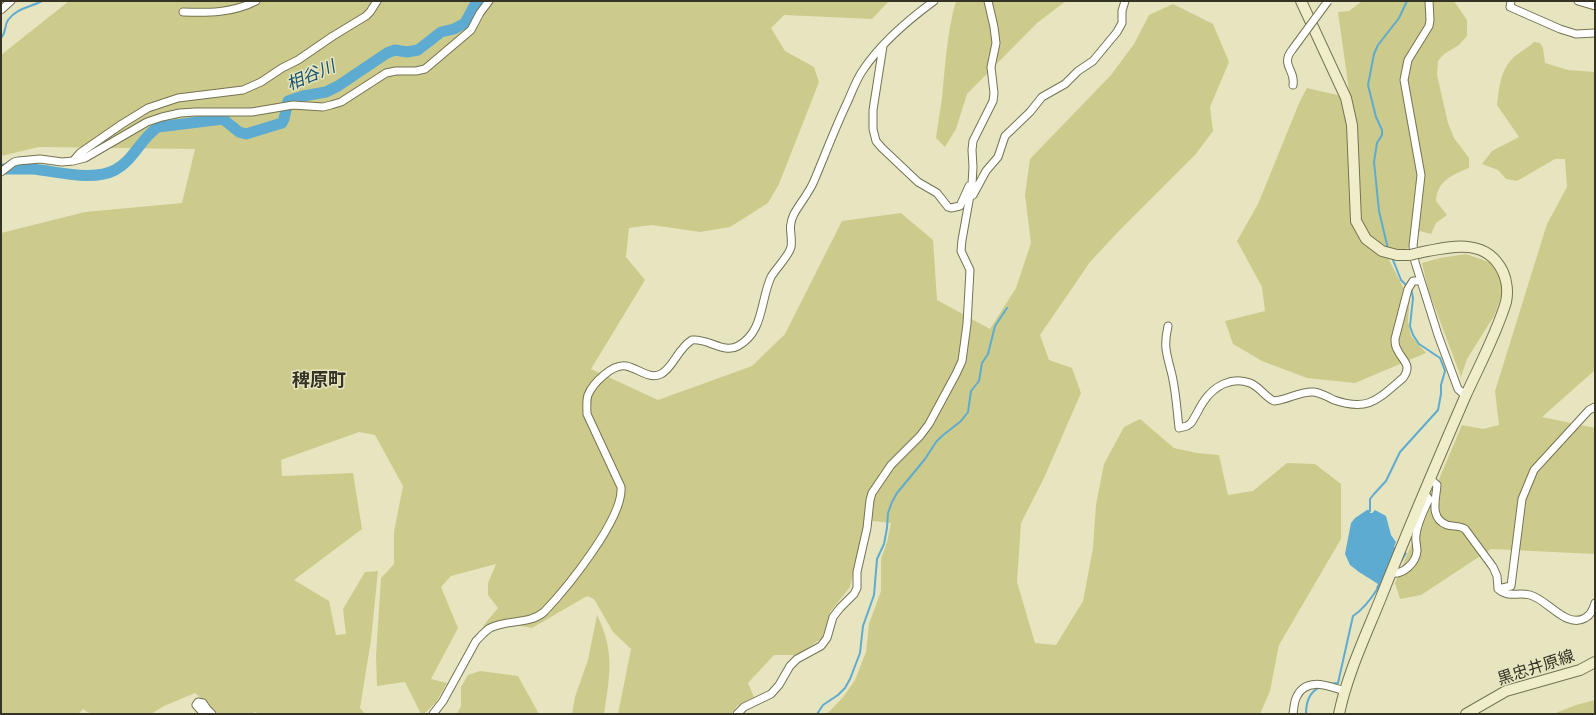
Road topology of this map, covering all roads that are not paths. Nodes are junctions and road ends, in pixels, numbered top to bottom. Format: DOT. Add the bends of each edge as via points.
graph roads {
  1 [pos="11,1"];
  2 [pos="256,1"];
  3 [pos="377,1"];
  4 [pos="489,1"];
  5 [pos="934,1"];
  6 [pos="988,1"];
  7 [pos="1125,1"];
  8 [pos="1301,1"];
  9 [pos="1328,1"];
  10 [pos="1429,1"];
  11 [pos="1511,1"];
  12 [pos="1578,1"];
  13 [pos="1595,6"];
  14 [pos="1,10"];
  15 [pos="183,12"];
  16 [pos="1595,32"];
  17 [pos="883,46"];
  18 [pos="1293,85"];
  19 [pos="73,161"];
  20 [pos="4,170"];
  21 [pos="972,184"];
  22 [pos="970,200"];
  23 [pos="1420,281"];
  24 [pos="1168,326"];
  25 [pos="1466,396"];
  26 [pos="1595,407"];
  27 [pos="1430,479"];
  28 [pos="1424,493"];
  29 [pos="1391,573"];
  30 [pos="1498,589"];
  31 [pos="1595,603"];
  32 [pos="1595,662"];
  33 [pos="1345,691"];
  34 [pos="204,714"];
  35 [pos="212,714"];
  36 [pos="433,714"];
  37 [pos="737,714"];
  38 [pos="1293,714"];
  39 [pos="1339,714"];
  40 [pos="1466,714"];
  1 -- 14 [label="street"];
  2 -- 15 [label="street" via="217,13"];
  3 -- 19 [label="street" via="366,16 261,82 243,90 178,98 148,108 80,153"];
  4 -- 19 [label="street" via="471,30 425,69 386,73 331,106 287,106 252,112 180,113 147,122 85,158"];
  5 -- 17 [label="street" via="906,23"];
  6 -- 21 [label="street" via="996,43 991,67 994,92 993,101 973,141"];
  7 -- 22 [label="street" via="1122,23 1117,32 1093,61 1065,84 1042,97 1006,136 998,157 986,171"];
  8 -- 25 [label="street" via="1346,98 1352,125 1356,222 1366,239 1382,251 1397,255 1460,246 1474,247 1496,261 1504,273 1507,286 1506,300 1499,323"];
  9 -- 18 [label="street, bridge" via="1287,59 1294,78"];
  10 -- 23 [label="street" via="1429,26 1408,60 1404,80 1421,175 1413,233 1415,262"];
  11 -- 16 [label="street" via="1510,7 1560,29 1576,34"];
  12 -- 13 [label="street"];
  17 -- 21 [label="street" via="872,110 876,141 918,182 937,193 948,207 960,206 968,187"];
  17 -- 36 [label="street" via="862,71 813,182 794,215 790,232 791,247 772,277 759,322 750,336 732,348 704,340 692,340 679,350 661,374 651,376 625,366 618,367 596,384 588,395 587,414 621,487 622,495 610,524 596,547 544,612 533,619 500,624 483,633"];
  19 -- 20 [label="street" via="18,161"];
  21 -- 22 [label="street"];
  22 -- 37 [label="street" via="961,251 970,270 962,361 929,424 891,465 872,493 857,572 857,588 833,617 827,638 821,646 797,659 790,666 771,694"];
  23 -- 24 [label="street" via="1413,280 1409,286 1395,340 1396,348 1406,362 1406,374 1368,404 1349,404 1316,392 1274,401 1250,383 1230,380 1210,394 1187,426 1179,428 1172,375 1165,351"];
  23 -- 25 [label="street" via="1458,389"];
  25 -- 27 [label="street"];
  26 -- 30 [label="street" via="1589,410 1534,470 1522,499 1511,586"];
  27 -- 28 [label="street"];
  27 -- 30 [label="street" via="1437,485 1434,510 1436,516 1447,525 1465,529 1493,567"];
  28 -- 29 [label="street"];
  28 -- 29 [label="street" via="1429,499 1416,535 1415,559 1403,571"];
  29 -- 33 [label="street"];
  30 -- 31 [label="street" via="1509,595 1532,595 1573,620 1582,620 1588,616"];
  32 -- 40 [label="street, 黒忠井原線" via="1580,670 1506,691"];
  33 -- 38 [label="street" via="1318,683 1308,686 1297,695"];
  33 -- 39 [label="street"];
  34 -- 35 [label="street" via="196,705 198,702 203,703"];
}
